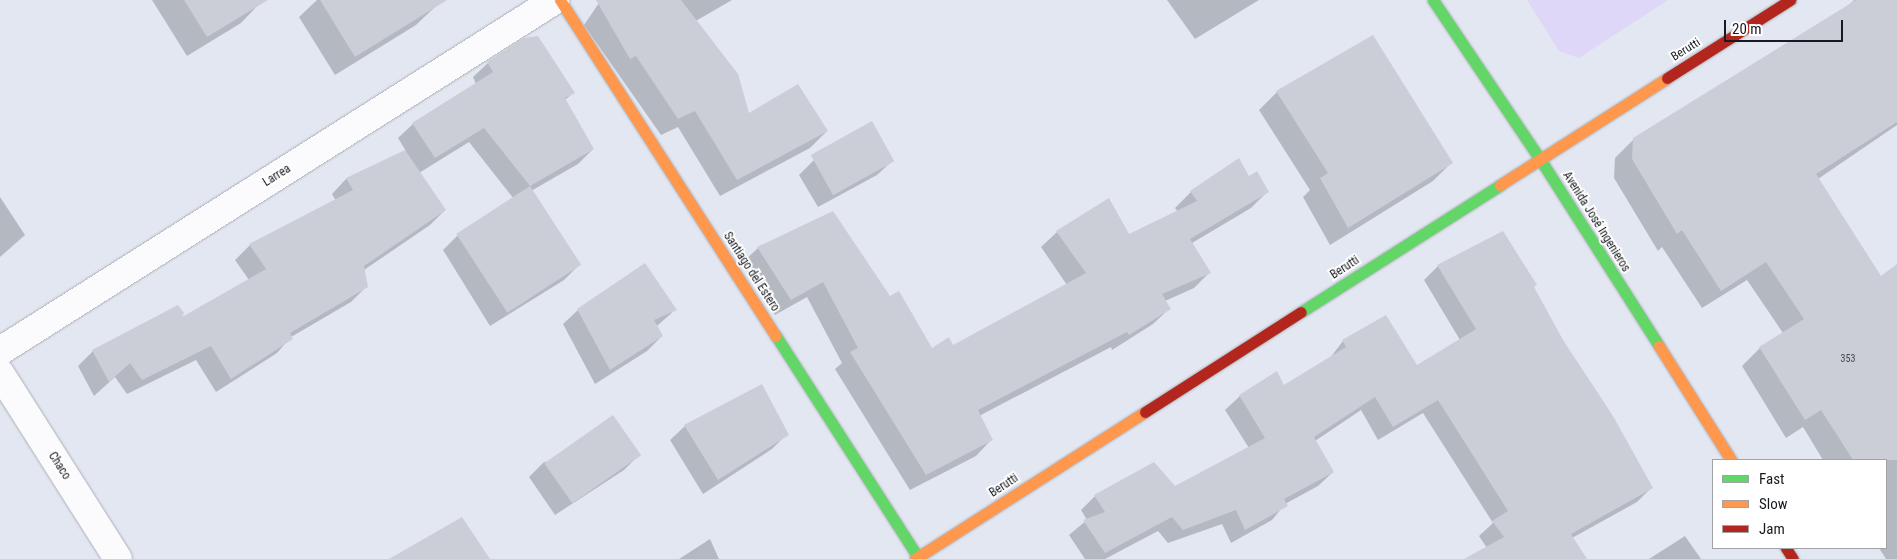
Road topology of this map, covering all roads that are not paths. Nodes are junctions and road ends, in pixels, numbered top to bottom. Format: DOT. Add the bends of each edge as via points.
graph roads {
  1 [pos="555,0"];
  2 [pos="560,0"];
  3 [pos="1434,0"];
  4 [pos="1790,0"];
  5 [pos="1540,159"];
  6 [pos="0,351"];
  7 [pos="0,373"];
  8 [pos="1730,459"];
  9 [pos="917,558"];
  10 [pos="118,559"];
  1 -- 6 [label="street, Larrea"];
  2 -- 9 [label="street, Santiago del Estero"];
  3 -- 5 [label="street, Avenida José Ingenieros"];
  4 -- 5 [label="street, Berutti"];
  5 -- 8 [label="street, Avenida José Ingenieros"];
  5 -- 9 [label="street, Berutti"];
  7 -- 10 [label="street, Chaco"];
}
